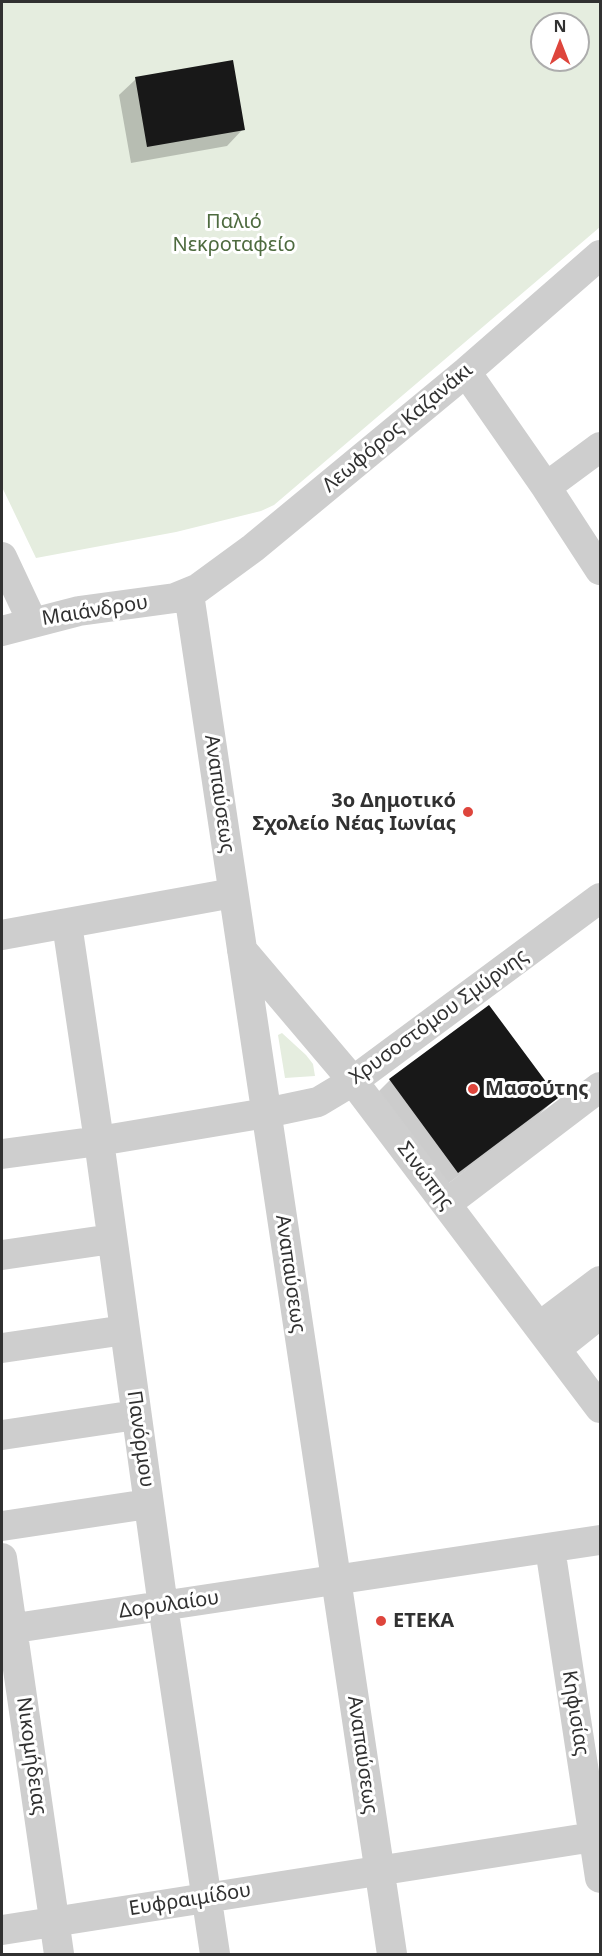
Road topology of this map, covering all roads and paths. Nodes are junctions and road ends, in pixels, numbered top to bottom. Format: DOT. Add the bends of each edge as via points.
graph roads {
  1 [pos="600,255"];
  2 [pos="466,372"];
  3 [pos="600,447"];
  4 [pos="546,487"];
  5 [pos="2,557"];
  6 [pos="600,570"];
  7 [pos="189,594"];
  8 [pos="32,621"];
  9 [pos="2,631"];
  10 [pos="233,893"];
  11 [pos="596,910"];
  12 [pos="67,924"];
  13 [pos="2,935"];
  14 [pos="242,950"];
  15 [pos="352,1081"];
  16 [pos="600,1087"];
  17 [pos="266,1113"];
  18 [pos="99,1141"];
  19 [pos="2,1154"];
  20 [pos="447,1204"];
  21 [pos="112,1239"];
  22 [pos="2,1255"];
  23 [pos="600,1281"];
  24 [pos="600,1314"];
  25 [pos="125,1330"];
  26 [pos="547,1338"];
  27 [pos="2,1348"];
  28 [pos="600,1408"];
  29 [pos="136,1415"];
  30 [pos="2,1436"];
  31 [pos="148,1504"];
  32 [pos="2,1526"];
  33 [pos="600,1540"];
  34 [pos="550,1548"];
  35 [pos="2,1558"];
  36 [pos="336,1581"];
  37 [pos="163,1606"];
  38 [pos="7,1629"];
  39 [pos="598,1836"];
  40 [pos="379,1870"];
  41 [pos="600,1878"];
  42 [pos="206,1897"];
  43 [pos="54,1922"];
  44 [pos="2,1930"];
  45 [pos="59,1954"];
  46 [pos="215,1954"];
  47 [pos="392,1954"];
  1 -- 2 [label="street, Λεωφόρος Καζανάκι"];
  2 -- 4 [label="street"];
  2 -- 7 [label="street, Λεωφόρος Καζανάκι" via="253,548"];
  3 -- 4 [label="street"];
  4 -- 6 [label="street"];
  5 -- 8 [label="street"];
  7 -- 8 [label="street, Μαιάνδρου"];
  7 -- 10 [label="street, Αναπαύσεως"];
  8 -- 9 [label="street, Μαιάνδρου"];
  10 -- 12 [label="street"];
  10 -- 14 [label="street, Αναπαύσεως"];
  11 -- 15 [label="street, Χρυσοστόμου Σμύρνης"];
  12 -- 13 [label="street"];
  12 -- 18 [label="street, Πανόρμου"];
  14 -- 15 [label="street, Σινώπης"];
  14 -- 17 [label="street, Αναπαύσεως"];
  15 -- 17 [label="street, Χρυσοστόμου Σμύρνης" via="318,1102"];
  15 -- 20 [label="street, Σινώπης"];
  16 -- 20 [label="street"];
  17 -- 18 [label="street, Χρυσοστόμου Σμύρνης"];
  17 -- 36 [label="street, Αναπαύσεως"];
  18 -- 19 [label="street, Χρυσοστόμου Σμύρνης"];
  18 -- 21 [label="street, Πανόρμου"];
  20 -- 26 [label="street, Σινώπης"];
  21 -- 22 [label="street"];
  21 -- 25 [label="street, Πανόρμου"];
  23 -- 26 [label="street"];
  24 -- 26 [label="street"];
  25 -- 27 [label="street"];
  25 -- 29 [label="street, Πανόρμου"];
  26 -- 28 [label="street, Σινώπης"];
  29 -- 30 [label="street"];
  29 -- 31 [label="street, Πανόρμου"];
  31 -- 32 [label="street"];
  31 -- 37 [label="street, Πανόρμου"];
  33 -- 34 [label="street, Δορυλαίου"];
  34 -- 36 [label="street, Δορυλαίου"];
  34 -- 39 [label="street, Κηφισίας"];
  35 -- 38 [label="street, Νικομήδειας"];
  36 -- 37 [label="street, Δορυλαίου"];
  36 -- 40 [label="street, Αναπαύσεως"];
  37 -- 38 [label="street, Δορυλαίου"];
  37 -- 42 [label="street, Πανόρμου"];
  38 -- 43 [label="street, Νικομήδειας"];
  39 -- 40 [label="street, Ευφραιμίδου"];
  39 -- 41 [label="street, Κηφισίας"];
  40 -- 42 [label="street, Ευφραιμίδου"];
  40 -- 47 [label="street, Αναπαύσεως"];
  42 -- 43 [label="street, Ευφραιμίδου"];
  42 -- 46 [label="street, Πανόρμου"];
  43 -- 44 [label="street, Ευφραιμίδου"];
  43 -- 45 [label="street, Νικομήδειας"];
}
